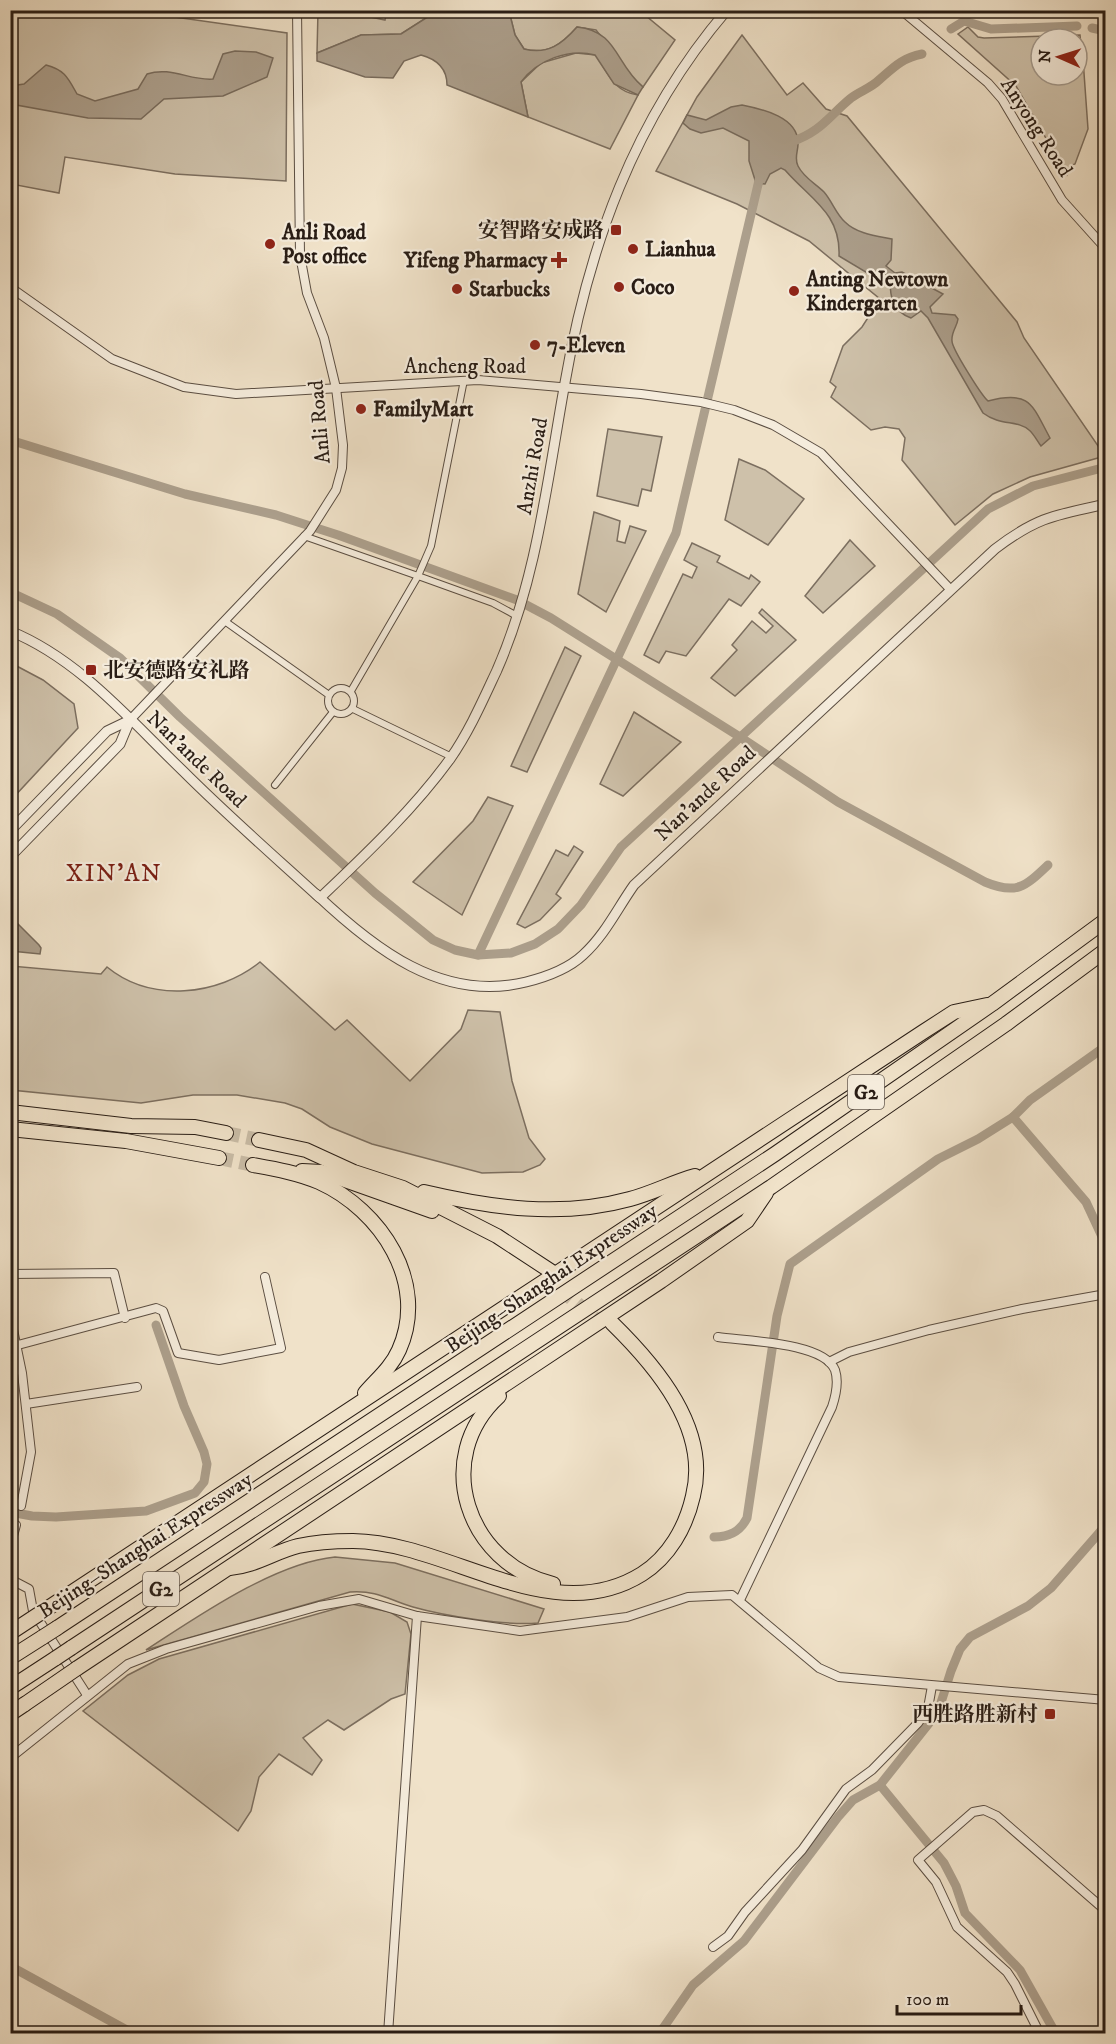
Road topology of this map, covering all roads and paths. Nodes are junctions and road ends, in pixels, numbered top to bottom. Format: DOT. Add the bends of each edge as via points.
graph roads {
  1 [pos="297,10"];
  2 [pos="727,10"];
  3 [pos="901,10"];
  4 [pos="1106,249"];
  5 [pos="10,287"];
  6 [pos="464,380"];
  7 [pos="564,387"];
  8 [pos="336,388"];
  9 [pos="1106,504"];
  10 [pos="307,534"];
  11 [pos="420,573"];
  12 [pos="950,589"];
  13 [pos="518,613"];
  14 [pos="226,622"];
  15 [pos="10,631"];
  16 [pos="351,691"];
  17 [pos="329,695"];
  18 [pos="353,709"];
  19 [pos="333,712"];
  20 [pos="130,720"];
  21 [pos="452,757"];
  22 [pos="275,785"];
  23 [pos="10,831"];
  24 [pos="10,858"];
  25 [pos="320,898"];
  26 [pos="1106,920"];
  27 [pos="1104,951"];
  28 [pos="992,1004"];
  29 [pos="10,1112"];
  30 [pos="10,1129"];
  31 [pos="226,1133"];
  32 [pos="259,1140"];
  33 [pos="219,1158"];
  34 [pos="253,1165"];
  35 [pos="282,1170"];
  36 [pos="715,1171"];
  37 [pos="771,1187"];
  38 [pos="403,1188"];
  39 [pos="10,1274"];
  40 [pos="265,1277"];
  41 [pos="1103,1294"];
  42 [pos="10,1315"];
  43 [pos="125,1318"];
  44 [pos="609,1325"];
  45 [pos="718,1337"];
  46 [pos="18,1345"];
  47 [pos="829,1362"];
  48 [pos="536,1365"];
  49 [pos="137,1388"];
  50 [pos="26,1404"];
  51 [pos="358,1406"];
  52 [pos="21,1506"];
  53 [pos="16,1525"];
  54 [pos="668,1545"];
  55 [pos="10,1547"];
  56 [pos="228,1568"];
  57 [pos="10,1579"];
  58 [pos="740,1600"];
  59 [pos="417,1616"];
  60 [pos="10,1633"];
  61 [pos="10,1658"];
  62 [pos="934,1686"];
  63 [pos="10,1688"];
  64 [pos="87,1695"];
  65 [pos="1106,1700"];
  66 [pos="10,1714"];
  67 [pos="11,1757"];
  68 [pos="10,1774"];
  69 [pos="1106,1911"];
  70 [pos="713,1947"];
  71 [pos="388,2034"];
  72 [pos="1040,2034"];
  1 -- 8 [label="street, Anli Road" via="300,255 307,293 324,338"];
  2 -- 7 [label="street, Anzhi Road" via="691,57 634,152 590,267"];
  3 -- 4 [label="street, Anyong Road" via="1002,99 1062,200"];
  5 -- 8 [label="street, Ancheng Road" via="112,359 184,387 236,394"];
  6 -- 7 [label="street, Ancheng Road"];
  6 -- 8 [label="street, Ancheng Road"];
  6 -- 11 [label="street"];
  7 -- 12 [label="street, Ancheng Road" via="715,404 773,425 821,453"];
  7 -- 13 [label="street, Anzhi Road" via="546,496"];
  8 -- 10 [label="street, Anli Road" via="342,468 336,490"];
  9 -- 12 [label="street, Nan'ande Road" via="1055,514 1028,525"];
  10 -- 11 [label="street"];
  10 -- 14 [label="street, Anli Road"];
  11 -- 13 [label="street"];
  11 -- 16 [label="street"];
  12 -- 25 [label="street, Nan'ande Road" via="634,885 605,932 582,957 541,979 487,989 437,978 404,964 375,945"];
  13 -- 21 [label="street, Anzhi Road" via="486,695"];
  14 -- 17 [label="street"];
  14 -- 20 [label="street, Anli Road"];
  15 -- 20 [label="street, Nan'ande Road" via="50,652 85,677"];
  16 -- 17 [label="street" via="339,688"];
  16 -- 18 [label="street"];
  17 -- 19 [label="street"];
  18 -- 19 [label="street" via="347,714"];
  18 -- 21 [label="street"];
  19 -- 22 [label="street"];
  20 -- 23 [label="street, Anli Road" via="107,731"];
  20 -- 24 [label="street, Anli Road" via="120,744"];
  20 -- 25 [label="street, Nan'ande Road"];
  21 -- 25 [label="street, Anzhi Road" via="425,791"];
  26 -- 28 [label="highway, Beijing–Shanghai Expressway / G2"];
  27 -- 37 [label="highway, Beijing–Shanghai Expressway / G2"];
  28 -- 36 [label="highway" via="954,1012"];
  28 -- 61 [label="highway, Beijing–Shanghai Expressway / G2, bridge" via="775,1154"];
  29 -- 31 [label="highway"];
  30 -- 33 [label="highway" via="126,1142"];
  32 -- 38 [label="highway" via="306,1150"];
  34 -- 35 [label="highway"];
  35 -- 38 [label="highway" via="321,1172 446,1217 549,1274 497,1236"];
  35 -- 51 [label="highway" via="319,1182 360,1208 376,1224 399,1262 408,1306 406,1329 387,1370 366,1391"];
  36 -- 38 [label="highway" via="628,1200 559,1210 489,1206"];
  36 -- 51 [label="highway"];
  37 -- 48 [label="highway" via="747,1221"];
  37 -- 63 [label="highway, Beijing–Shanghai Expressway / G2, bridge"];
  39 -- 43 [label="street" via="114,1273"];
  40 -- 43 [label="street" via="281,1348 219,1360 178,1353 161,1309"];
  41 -- 47 [label="street" via="929,1330 849,1352"];
  42 -- 46 [label="street"];
  43 -- 46 [label="street"];
  44 -- 54 [label="highway" via="662,1390 680,1422 689,1456 688,1492 686,1510"];
  45 -- 47 [label="street" via="818,1353"];
  46 -- 50 [label="street"];
  47 -- 58 [label="street" via="837,1378 832,1407"];
  48 -- 54 [label="highway" via="486,1409 472,1432 464,1466 466,1498 487,1543 511,1566 542,1581 593,1586 642,1566"];
  48 -- 56 [label="highway"];
  49 -- 50 [label="street"];
  50 -- 52 [label="street" via="31,1463"];
  51 -- 60 [label="highway, bridge"];
  53 -- 55 [label="street"];
  54 -- 56 [label="highway" via="662,1558 629,1582 584,1594 539,1590 439,1557 383,1544 327,1541 298,1546 248,1566"];
  56 -- 66 [label="highway, bridge"];
  57 -- 64 [label="street" via="29,1588 33,1611"];
  58 -- 59 [label="street" via="732,1595 688,1597 627,1617 537,1631"];
  58 -- 62 [label="street" via="828,1674"];
  59 -- 64 [label="street" via="359,1599 319,1606 144,1656"];
  59 -- 71 [label="street"];
  62 -- 65 [label="street"];
  62 -- 70 [label="street" via="928,1708 918,1723 872,1770 846,1790 775,1881 728,1936"];
  64 -- 67 [label="street"];
  67 -- 68 [label="street"];
  69 -- 72 [label="street" via="991,1813 978,1810 918,1860 936,1882 950,1918 1007,1972"];
}
